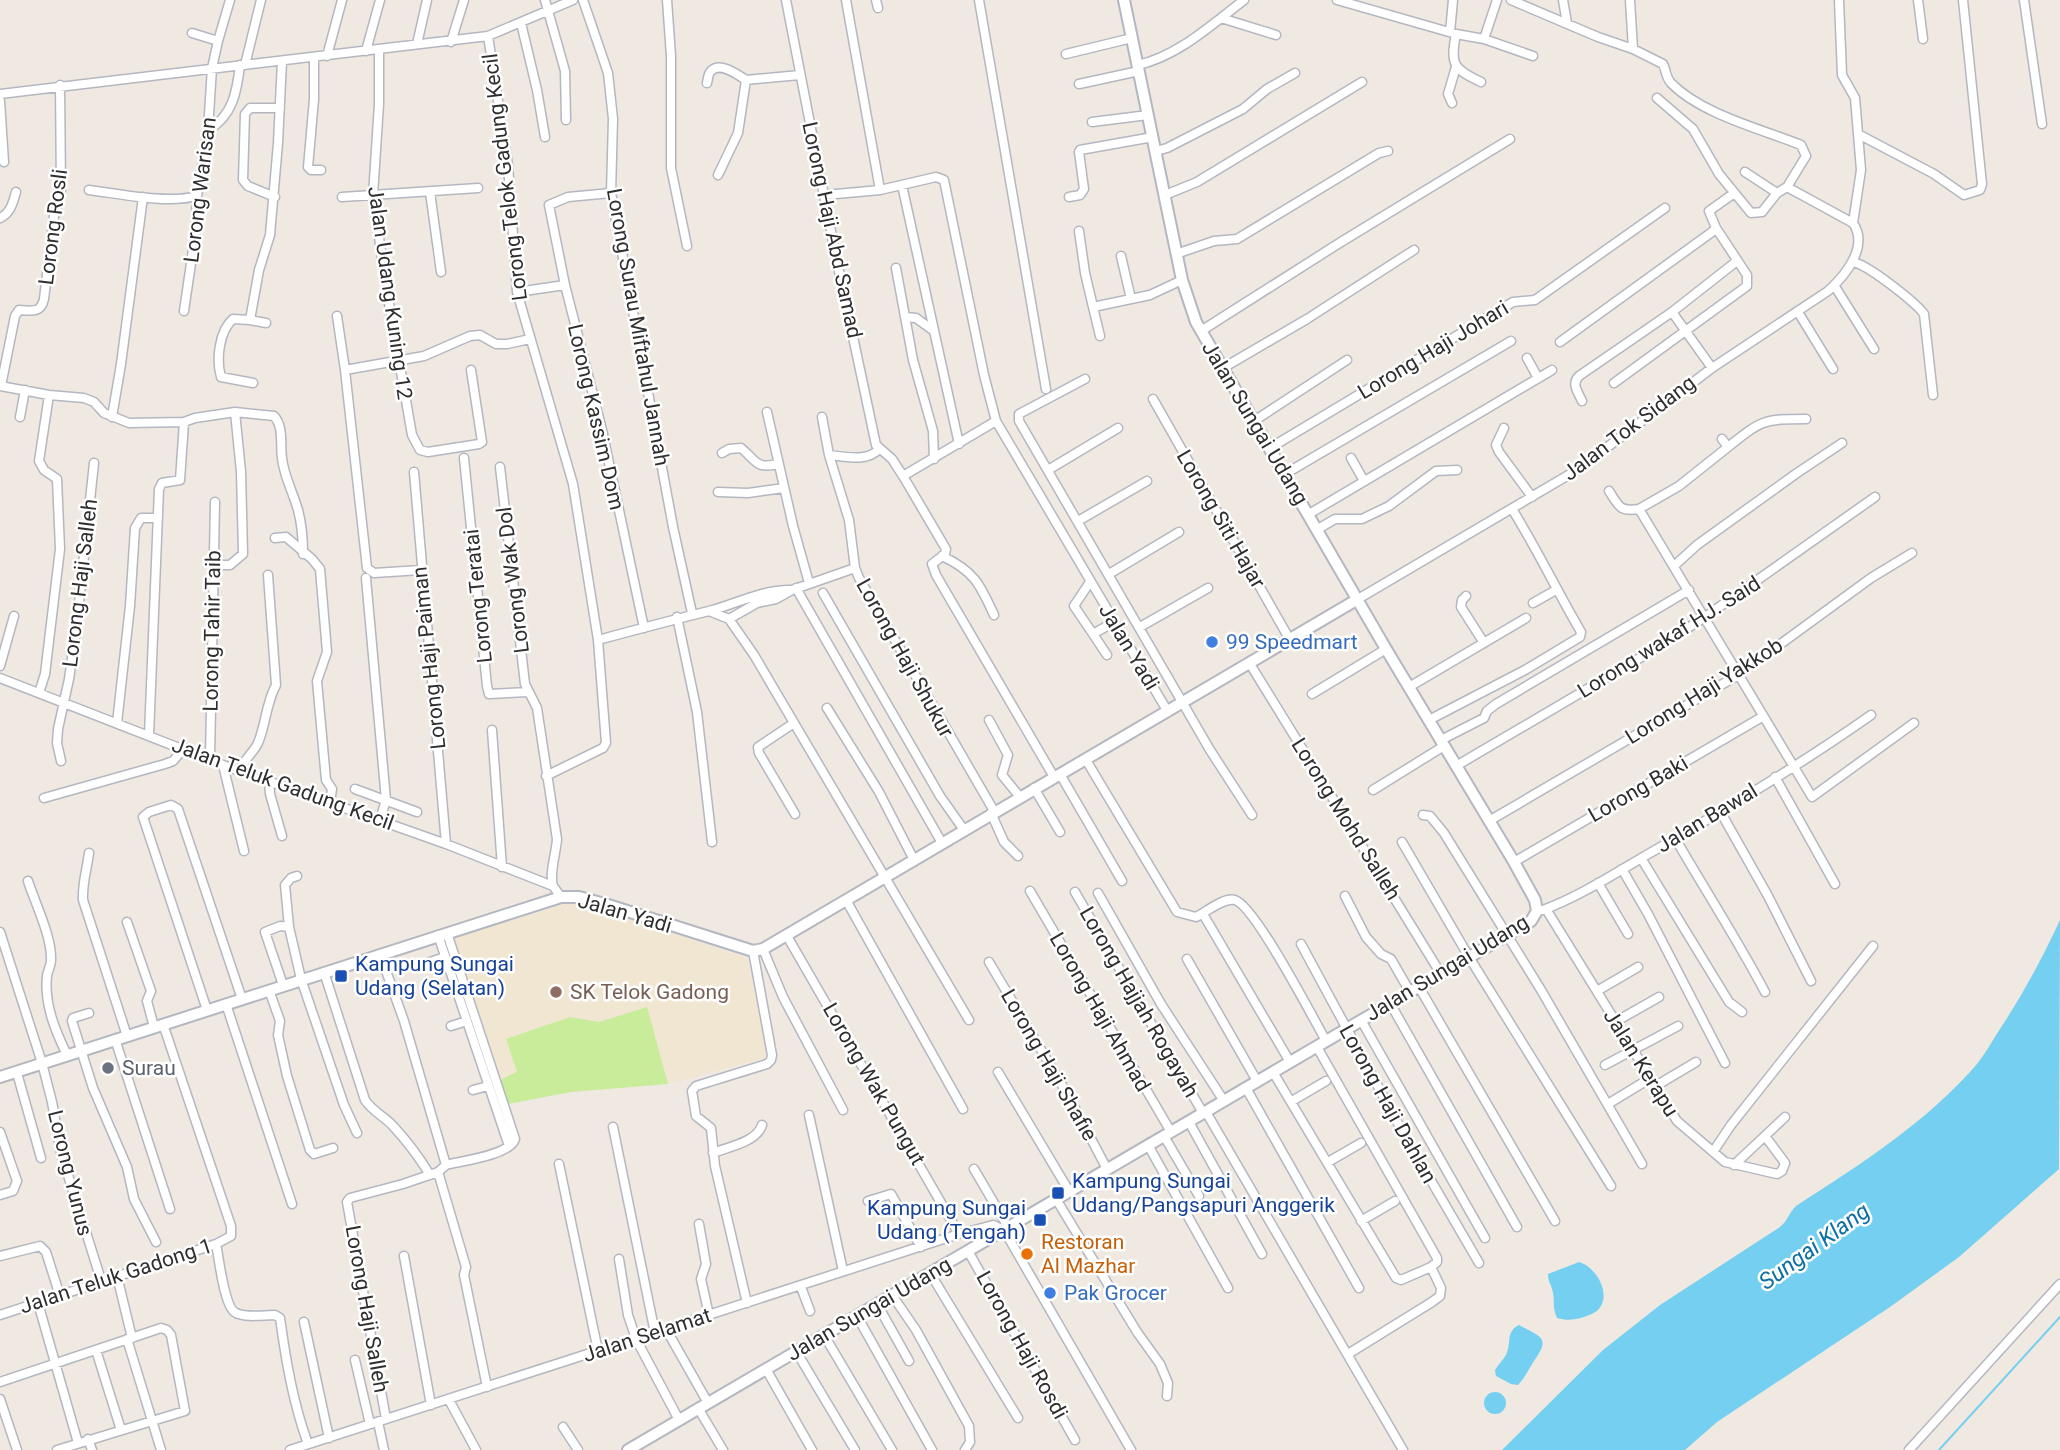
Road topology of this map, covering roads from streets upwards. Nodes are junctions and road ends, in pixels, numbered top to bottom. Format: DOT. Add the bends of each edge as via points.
graph roads {
  1 [pos="230,0"];
  2 [pos="261,0"];
  3 [pos="342,0"];
  4 [pos="380,0"];
  5 [pos="427,0"];
  6 [pos="464,0"];
  7 [pos="545,0"];
  8 [pos="573,0"];
  9 [pos="583,0"];
  10 [pos="667,0"];
  11 [pos="786,0"];
  12 [pos="846,0"];
  13 [pos="979,0"];
  14 [pos="1124,0"];
  15 [pos="1244,0"];
  16 [pos="1337,0"];
  17 [pos="1453,0"];
  18 [pos="1497,0"];
  19 [pos="1511,0"];
  20 [pos="1563,0"];
  21 [pos="1630,0"];
  22 [pos="1839,0"];
  23 [pos="1918,0"];
  24 [pos="1963,0"];
  25 [pos="2024,0"];
  26 [pos="548,10"];
  27 [pos="1221,18"];
  28 [pos="520,23"];
  29 [pos="1567,23"];
  30 [pos="192,33"];
  31 [pos="1453,33"];
  32 [pos="1276,35"];
  33 [pos="488,36"];
  34 [pos="1132,38"];
  35 [pos="1485,39"];
  36 [pos="1923,39"];
  37 [pos="218,41"];
  38 [pos="450,42"];
  39 [pos="417,44"];
  40 [pos="1633,49"];
  41 [pos="379,50"];
  42 [pos="366,51"];
  43 [pos="1066,54"];
  44 [pos="327,55"];
  45 [pos="1533,56"];
  46 [pos="314,58"];
  47 [pos="282,61"];
  48 [pos="242,65"];
  49 [pos="1456,67"];
  50 [pos="212,68"];
  51 [pos="1138,68"];
  52 [pos="1295,73"];
  53 [pos="800,75"];
  54 [pos="746,80"];
  55 [pos="1362,82"];
  56 [pos="1481,82"];
  57 [pos="707,83"];
  58 [pos="1079,84"];
  59 [pos="60,85"];
  60 [pos="0,93"];
  61 [pos="1657,98"];
  62 [pos="0,101"];
  63 [pos="1452,103"];
  64 [pos="280,108"];
  65 [pos="1148,115"];
  66 [pos="566,120"];
  67 [pos="1092,122"];
  68 [pos="2042,124"];
  69 [pos="208,130"];
  70 [pos="1858,134"];
  71 [pos="545,137"];
  72 [pos="1153,137"];
  73 [pos="1510,139"];
  74 [pos="1156,151"];
  75 [pos="1388,151"];
  76 [pos="4,162"];
  77 [pos="321,170"];
  78 [pos="1745,172"];
  79 [pos="718,175"];
  80 [pos="902,185"];
  81 [pos="1787,187"];
  82 [pos="478,188"];
  83 [pos="89,190"];
  84 [pos="880,190"];
  85 [pos="16,192"];
  86 [pos="430,192"];
  87 [pos="1777,193"];
  88 [pos="611,194"];
  89 [pos="1733,194"];
  90 [pos="373,195"];
  91 [pos="825,195"];
  92 [pos="1165,195"];
  93 [pos="197,196"];
  94 [pos="143,197"];
  95 [pos="275,197"];
  96 [pos="342,197"];
  97 [pos="1069,197"];
  98 [pos="1665,208"];
  99 [pos="0,218"];
  100 [pos="1853,223"];
  101 [pos="1716,228"];
  102 [pos="1079,231"];
  103 [pos="687,246"];
  104 [pos="1415,250"];
  105 [pos="1177,254"];
  106 [pos="1121,256"];
  107 [pos="1737,261"];
  108 [pos="1852,262"];
  109 [pos="896,268"];
  110 [pos="441,272"];
  111 [pos="1182,280"];
  112 [pos="565,285"];
  113 [pos="1834,285"];
  114 [pos="517,292"];
  115 [pos="1131,299"];
  116 [pos="1093,307"];
  117 [pos="184,311"];
  118 [pos="1672,312"];
  119 [pos="1798,312"];
  120 [pos="337,316"];
  121 [pos="905,317"];
  122 [pos="250,320"];
  123 [pos="266,323"];
  124 [pos="934,331"];
  125 [pos="1201,331"];
  126 [pos="1686,331"];
  127 [pos="1100,336"];
  128 [pos="530,339"];
  129 [pos="1511,341"];
  130 [pos="1560,342"];
  131 [pos="1874,349"];
  132 [pos="1527,358"];
  133 [pos="399,360"];
  134 [pos="1347,360"];
  135 [pos="1223,368"];
  136 [pos="1712,368"];
  137 [pos="1833,369"];
  138 [pos="345,370"];
  139 [pos="471,370"];
  140 [pos="1552,370"];
  141 [pos="1538,378"];
  142 [pos="1085,379"];
  143 [pos="253,383"];
  144 [pos="1614,383"];
  145 [pos="0,386"];
  146 [pos="1046,389"];
  147 [pos="25,390"];
  148 [pos="49,395"];
  149 [pos="1933,395"];
  150 [pos="1153,399"];
  151 [pos="1583,401"];
  152 [pos="235,412"];
  153 [pos="766,412"];
  154 [pos="20,417"];
  155 [pos="112,417"];
  156 [pos="822,417"];
  157 [pos="1806,419"];
  158 [pos="996,421"];
  159 [pos="1254,421"];
  160 [pos="184,422"];
  161 [pos="1118,428"];
  162 [pos="1504,428"];
  163 [pos="1722,439"];
  164 [pos="1842,443"];
  165 [pos="959,444"];
  166 [pos="1728,447"];
  167 [pos="1270,448"];
  168 [pos="883,451"];
  169 [pos="722,453"];
  170 [pos="830,455"];
  171 [pos="464,458"];
  172 [pos="1351,458"];
  173 [pos="934,459"];
  174 [pos="94,463"];
  175 [pos="778,464"];
  176 [pos="500,467"];
  177 [pos="1048,470"];
  178 [pos="1457,470"];
  179 [pos="414,472"];
  180 [pos="1285,474"];
  181 [pos="903,476"];
  182 [pos="1147,481"];
  183 [pos="1364,481"];
  184 [pos="784,488"];
  185 [pos="1609,491"];
  186 [pos="718,492"];
  187 [pos="1532,497"];
  188 [pos="1875,497"];
  189 [pos="215,502"];
  190 [pos="1512,509"];
  191 [pos="1639,509"];
  192 [pos="1309,514"];
  193 [pos="158,518"];
  194 [pos="1078,521"];
  195 [pos="1318,529"];
  196 [pos="1179,532"];
  197 [pos="275,538"];
  198 [pos="1912,553"];
  199 [pos="303,554"];
  200 [pos="942,556"];
  201 [pos="214,565"];
  202 [pos="1674,566"];
  203 [pos="855,568"];
  204 [pos="421,570"];
  205 [pos="1109,574"];
  206 [pos="268,575"];
  207 [pos="366,578"];
  208 [pos="1090,582"];
  209 [pos="809,583"];
  210 [pos="1208,588"];
  211 [pos="794,589"];
  212 [pos="1556,590"];
  213 [pos="1689,590"];
  214 [pos="823,593"];
  215 [pos="1466,596"];
  216 [pos="1358,599"];
  217 [pos="1533,603"];
  218 [pos="709,611"];
  219 [pos="692,613"];
  220 [pos="994,615"];
  221 [pos="14,616"];
  222 [pos="677,617"];
  223 [pos="1705,617"];
  224 [pos="1526,618"];
  225 [pos="729,619"];
  226 [pos="1114,622"];
  227 [pos="643,628"];
  228 [pos="1140,628"];
  229 [pos="1093,634"];
  230 [pos="1578,638"];
  231 [pos="598,640"];
  232 [pos="1290,640"];
  233 [pos="1484,643"];
  234 [pos="1386,649"];
  235 [pos="1580,654"];
  236 [pos="1107,655"];
  237 [pos="1250,664"];
  238 [pos="0,666"];
  239 [pos="1738,674"];
  240 [pos="0,678"];
  241 [pos="1409,687"];
  242 [pos="528,692"];
  243 [pos="39,693"];
  244 [pos="1312,694"];
  245 [pos="63,702"];
  246 [pos="1184,703"];
  247 [pos="827,708"];
  248 [pos="1168,712"];
  249 [pos="1871,715"];
  250 [pos="1762,717"];
  251 [pos="989,720"];
  252 [pos="1429,720"];
  253 [pos="117,723"];
  254 [pos="794,723"];
  255 [pos="1914,723"];
  256 [pos="492,730"];
  257 [pos="149,735"];
  258 [pos="1443,743"];
  259 [pos="184,748"];
  260 [pos="210,759"];
  261 [pos="1086,760"];
  262 [pos="61,761"];
  263 [pos="223,765"];
  264 [pos="1456,766"];
  265 [pos="1792,766"];
  266 [pos="240,770"];
  267 [pos="546,776"];
  268 [pos="1057,776"];
  269 [pos="1775,777"];
  270 [pos="269,780"];
  271 [pos="1034,788"];
  272 [pos="355,789"];
  273 [pos="1373,790"];
  274 [pos="1020,797"];
  275 [pos="44,798"];
  276 [pos="386,800"];
  277 [pos="330,802"];
  278 [pos="1720,811"];
  279 [pos="417,812"];
  280 [pos="992,812"];
  281 [pos="795,814"];
  282 [pos="1252,815"];
  283 [pos="1423,815"];
  284 [pos="380,820"];
  285 [pos="1489,821"];
  286 [pos="964,830"];
  287 [pos="1060,832"];
  288 [pos="282,836"];
  289 [pos="1675,838"];
  290 [pos="712,842"];
  291 [pos="1402,842"];
  292 [pos="942,843"];
  293 [pos="446,844"];
  294 [pos="244,851"];
  295 [pos="89,853"];
  296 [pos="1018,856"];
  297 [pos="1642,858"];
  298 [pos="914,859"];
  299 [pos="1514,862"];
  300 [pos="502,867"];
  301 [pos="1622,869"];
  302 [pos="297,876"];
  303 [pos="883,878"];
  304 [pos="28,881"];
  305 [pos="1122,881"];
  306 [pos="1598,883"];
  307 [pos="1835,884"];
  308 [pos="553,886"];
  309 [pos="1030,891"];
  310 [pos="1075,891"];
  311 [pos="1098,893"];
  312 [pos="1345,896"];
  313 [pos="561,897"];
  314 [pos="846,901"];
  315 [pos="1541,910"];
  316 [pos="1203,914"];
  317 [pos="127,922"];
  318 [pos="289,926"];
  319 [pos="0,932"];
  320 [pos="1628,933"];
  321 [pos="443,934"];
  322 [pos="787,936"];
  323 [pos="1506,936"];
  324 [pos="1301,944"];
  325 [pos="1873,946"];
  326 [pos="758,950"];
  327 [pos="380,954"];
  328 [pos="445,957"];
  329 [pos="1469,957"];
  330 [pos="1186,959"];
  331 [pos="429,962"];
  332 [pos="989,962"];
  333 [pos="1638,967"];
  334 [pos="324,972"];
  335 [pos="1441,974"];
  336 [pos="302,979"];
  337 [pos="1811,981"];
  338 [pos="283,985"];
  339 [pos="1415,989"];
  340 [pos="269,990"];
  341 [pos="1597,991"];
  342 [pos="1765,992"];
  343 [pos="1659,997"];
  344 [pos="242,999"];
  345 [pos="1390,1003"];
  346 [pos="226,1004"];
  347 [pos="207,1010"];
  348 [pos="1742,1012"];
  349 [pos="89,1013"];
  350 [pos="969,1020"];
  351 [pos="1361,1020"];
  352 [pos="467,1021"];
  353 [pos="1615,1022"];
  354 [pos="159,1025"];
  355 [pos="451,1026"];
  356 [pos="1678,1026"];
  357 [pos="1346,1030"];
  358 [pos="127,1035"];
  359 [pos="115,1039"];
  360 [pos="1321,1044"];
  361 [pos="82,1050"];
  362 [pos="1632,1051"];
  363 [pos="67,1055"];
  364 [pos="1290,1062"];
  365 [pos="1696,1062"];
  366 [pos="41,1063"];
  367 [pos="1725,1063"];
  368 [pos="1605,1065"];
  369 [pos="998,1072"];
  370 [pos="1273,1072"];
  371 [pos="17,1073"];
  372 [pos="0,1077"];
  373 [pos="1257,1081"];
  374 [pos="1325,1081"];
  375 [pos="1652,1083"];
  376 [pos="488,1086"];
  377 [pos="1246,1088"];
  378 [pos="473,1090"];
  379 [pos="1224,1101"];
  380 [pos="1292,1101"];
  381 [pos="1608,1104"];
  382 [pos="963,1108"];
  383 [pos="843,1111"];
  384 [pos="1204,1112"];
  385 [pos="809,1115"];
  386 [pos="1785,1117"];
  387 [pos="1189,1122"];
  388 [pos="762,1125"];
  389 [pos="613,1127"];
  390 [pos="0,1132"];
  391 [pos="357,1133"];
  392 [pos="1168,1134"];
  393 [pos="1765,1136"];
  394 [pos="1361,1143"];
  395 [pos="511,1145"];
  396 [pos="1149,1145"];
  397 [pos="333,1148"];
  398 [pos="1710,1150"];
  399 [pos="713,1153"];
  400 [pos="41,1158"];
  401 [pos="1328,1163"];
  402 [pos="559,1164"];
  403 [pos="1642,1164"];
  404 [pos="446,1165"];
  405 [pos="1734,1165"];
  406 [pos="974,1169"];
  407 [pos="1107,1169"];
  408 [pos="434,1174"];
  409 [pos="1611,1186"];
  410 [pos="1069,1191"];
  411 [pos="0,1195"];
  412 [pos="1199,1196"];
  413 [pos="1056,1199"];
  414 [pos="868,1201"];
  415 [pos="1395,1201"];
  416 [pos="292,1204"];
  417 [pos="170,1209"];
  418 [pos="1361,1221"];
  419 [pos="1555,1221"];
  420 [pos="699,1224"];
  421 [pos="1517,1227"];
  422 [pos="1006,1228"];
  423 [pos="960,1234"];
  424 [pos="1485,1238"];
  425 [pos="156,1242"];
  426 [pos="216,1244"];
  427 [pos="920,1247"];
  428 [pos="968,1251"];
  429 [pos="1262,1254"];
  430 [pos="0,1256"];
  431 [pos="404,1256"];
  432 [pos="619,1259"];
  433 [pos="1479,1263"];
  434 [pos="1431,1267"];
  435 [pos="843,1272"];
  436 [pos="930,1273"];
  437 [pos="117,1276"];
  438 [pos="102,1283"];
  439 [pos="2060,1284"];
  440 [pos="801,1287"];
  441 [pos="1228,1288"];
  442 [pos="1359,1288"];
  443 [pos="892,1295"];
  444 [pos="60,1296"];
  445 [pos="38,1303"];
  446 [pos="747,1303"];
  447 [pos="877,1304"];
  448 [pos="810,1311"];
  449 [pos="0,1315"];
  450 [pos="709,1315"];
  451 [pos="857,1316"];
  452 [pos="303,1322"];
  453 [pos="666,1329"];
  454 [pos="655,1332"];
  455 [pos="824,1335"];
  456 [pos="129,1338"];
  457 [pos="636,1339"];
  458 [pos="96,1350"];
  459 [pos="598,1351"];
  460 [pos="796,1351"];
  461 [pos="1348,1354"];
  462 [pos="355,1360"];
  463 [pos="909,1361"];
  464 [pos="55,1363"];
  465 [pos="766,1369"];
  466 [pos="0,1382"];
  467 [pos="488,1387"];
  468 [pos="1167,1396"];
  469 [pos="0,1399"];
  470 [pos="449,1400"];
  471 [pos="430,1405"];
  472 [pos="703,1406"];
  473 [pos="1017,1418"];
  474 [pos="153,1420"];
  475 [pos="679,1420"];
  476 [pos="378,1422"];
  477 [pos="563,1427"];
  478 [pos="121,1430"];
  479 [pos="329,1437"];
  480 [pos="88,1439"];
  481 [pos="1075,1440"];
  482 [pos="78,1443"];
  483 [pos="308,1444"];
  484 [pos="18,1450"];
  485 [pos="57,1450"];
  486 [pos="92,1450"];
  487 [pos="161,1450"];
  488 [pos="290,1450"];
  489 [pos="384,1450"];
  490 [pos="476,1450"];
  491 [pos="578,1450"];
  492 [pos="628,1450"];
  493 [pos="723,1450"];
  494 [pos="812,1450"];
  495 [pos="855,1450"];
  496 [pos="892,1450"];
  497 [pos="932,1450"];
  498 [pos="965,1450"];
  499 [pos="1131,1450"];
  500 [pos="1403,1450"];
  501 [pos="1909,1450"];
  1 -- 37 [label="street, Lorong Warisan"];
  2 -- 48 [label="street"];
  3 -- 44 [label="street"];
  4 -- 42 [label="street"];
  5 -- 39 [label="street"];
  6 -- 38 [label="street"];
  7 -- 26 [label="street"];
  8 -- 26 [label="street"];
  9 -- 88 [label="street, Lorong Surau Miftahul Jannah" via="608,73 613,120"];
  10 -- 103 [label="street" via="671,168"];
  11 -- 53 [label="street, Lorong Haji Abd Samad"];
  12 -- 84 [label="street"];
  13 -- 146 [label="street"];
  14 -- 34 [label="street, Jalan Sungai Udang"];
  15 -- 27 [label="street"];
  16 -- 31 [label="street"];
  17 -- 31 [label="street"];
  18 -- 35 [label="street"];
  19 -- 29 [label="street"];
  20 -- 29 [label="street"];
  21 -- 40 [label="street"];
  22 -- 70 [label="street, Jalan Tok Sidang" via="1842,75 1855,98"];
  23 -- 36 [label="street"];
  24 -- 70 [label="street" via="1980,190 1961,194 1934,174"];
  25 -- 68 [label="street"];
  26 -- 28 [label="street"];
  26 -- 66 [label="street" via="565,71"];
  27 -- 32 [label="street"];
  27 -- 51 [label="street" via="1178,49"];
  28 -- 33 [label="street"];
  28 -- 71 [label="street"];
  29 -- 40 [label="street"];
  30 -- 37 [label="street"];
  31 -- 35 [label="street"];
  31 -- 49 [label="street"];
  33 -- 38 [label="street"];
  33 -- 114 [label="street, Lorong Telok Gadung Kecil" via="508,165"];
  34 -- 43 [label="street"];
  34 -- 51 [label="street, Jalan Sungai Udang"];
  35 -- 45 [label="street"];
  37 -- 50 [label="street, Lorong Warisan"];
  38 -- 39 [label="street"];
  39 -- 41 [label="street"];
  40 -- 81 [label="street" via="1663,64 1670,82 1701,104 1801,145 1806,156"];
  41 -- 42 [label="street"];
  41 -- 90 [label="street, Jalan Udang Kuning 12"];
  42 -- 44 [label="street"];
  44 -- 46 [label="street"];
  46 -- 47 [label="street"];
  46 -- 77 [label="street" via="308,167"];
  47 -- 48 [label="street"];
  47 -- 64 [label="street"];
  48 -- 50 [label="street"];
  48 -- 69 [label="street" via="228,113"];
  49 -- 56 [label="street"];
  49 -- 63 [label="street" via="1448,94"];
  50 -- 59 [label="street"];
  50 -- 69 [label="street, Lorong Warisan"];
  51 -- 58 [label="street"];
  51 -- 65 [label="street, Jalan Sungai Udang"];
  52 -- 74 [label="street" via="1243,109"];
  53 -- 54 [label="street"];
  53 -- 91 [label="street, Lorong Haji Abd Samad"];
  54 -- 57 [label="street" via="731,70 715,68"];
  54 -- 79 [label="street" via="738,134"];
  55 -- 92 [label="street" via="1205,177"];
  59 -- 60 [label="street"];
  59 -- 145 [label="street, Lorong Rosli" via="61,190 44,299 37,311 19,310 15,316"];
  61 -- 89 [label="street" via="1693,129"];
  62 -- 76 [label="street"];
  64 -- 95 [label="street"];
  64 -- 95 [label="street" via="250,108 245,114 243,180"];
  65 -- 67 [label="street"];
  65 -- 72 [label="street, Jalan Sungai Udang"];
  69 -- 93 [label="street, Lorong Warisan"];
  70 -- 100 [label="street, Jalan Tok Sidang" via="1861,170"];
  72 -- 74 [label="street, Jalan Sungai Udang"];
  72 -- 97 [label="street" via="1080,150 1084,190"];
  73 -- 125 [label="street"];
  74 -- 92 [label="street, Jalan Sungai Udang"];
  75 -- 105 [label="street" via="1237,239"];
  78 -- 87 [label="street"];
  80 -- 84 [label="street"];
  80 -- 124 [label="street"];
  80 -- 158 [label="street, Jalan Yadi" via="936,177 944,180"];
  81 -- 87 [label="street"];
  81 -- 100 [label="street"];
  82 -- 86 [label="street"];
  83 -- 94 [label="street"];
  84 -- 91 [label="street"];
  85 -- 99 [label="street" via="11,208"];
  86 -- 90 [label="street"];
  86 -- 110 [label="street"];
  87 -- 89 [label="street" via="1756,215"];
  88 -- 112 [label="street, Lorong Kassim Dom" via="568,197 549,205"];
  88 -- 219 [label="street, Lorong Surau Miftahul Jannah"];
  89 -- 101 [label="street" via="1709,211"];
  90 -- 96 [label="street"];
  90 -- 133 [label="street, Jalan Udang Kuning 12"];
  91 -- 168 [label="street, Lorong Haji Abd Samad" via="870,421 876,445"];
  92 -- 105 [label="street, Jalan Sungai Udang"];
  93 -- 94 [label="street"];
  93 -- 117 [label="street, Lorong Warisan"];
  94 -- 155 [label="street"];
  95 -- 122 [label="street"];
  98 -- 167 [label="street, Lorong Haji Johari" via="1535,300 1513,302"];
  100 -- 108 [label="street, Jalan Tok Sidang" via="1859,238"];
  101 -- 107 [label="street"];
  101 -- 130 [label="street"];
  102 -- 116 [label="street"];
  104 -- 135 [label="street"];
  105 -- 111 [label="street, Jalan Sungai Udang"];
  106 -- 115 [label="street"];
  107 -- 118 [label="street"];
  107 -- 126 [label="street" via="1747,275 1747,286"];
  108 -- 113 [label="street, Jalan Tok Sidang"];
  108 -- 149 [label="street" via="1864,265 1924,314"];
  109 -- 121 [label="street"];
  111 -- 115 [label="street"];
  111 -- 125 [label="street, Jalan Sungai Udang"];
  112 -- 114 [label="street"];
  112 -- 227 [label="street, Lorong Kassim Dom" via="599,417"];
  113 -- 119 [label="street, Jalan Tok Sidang"];
  113 -- 131 [label="street"];
  114 -- 128 [label="street, Lorong Telok Gadung Kecil"];
  115 -- 116 [label="street"];
  116 -- 127 [label="street"];
  118 -- 126 [label="street"];
  118 -- 151 [label="street" via="1577,379 1575,386"];
  119 -- 136 [label="street, Jalan Tok Sidang"];
  119 -- 137 [label="street"];
  120 -- 138 [label="street"];
  121 -- 124 [label="street" via="916,318"];
  121 -- 173 [label="street" via="933,431"];
  122 -- 123 [label="street"];
  122 -- 143 [label="street" via="233,319 227,324 219,371 226,380"];
  124 -- 165 [label="street"];
  125 -- 135 [label="street, Jalan Sungai Udang"];
  126 -- 136 [label="street"];
  126 -- 144 [label="street"];
  128 -- 133 [label="street" via="496,344 480,335 470,336 436,352"];
  128 -- 231 [label="street, Lorong Telok Gadung Kecil" via="567,457"];
  129 -- 180 [label="street"];
  132 -- 141 [label="street"];
  133 -- 138 [label="street"];
  133 -- 139 [label="street, Jalan Udang Kuning 12" via="412,435 420,450 428,452 482,442"];
  134 -- 159 [label="street"];
  135 -- 159 [label="street, Jalan Sungai Udang"];
  136 -- 187 [label="street, Jalan Tok Sidang" via="1577,470"];
  138 -- 204 [label="street" via="367,568 374,573"];
  140 -- 141 [label="street"];
  141 -- 183 [label="street"];
  142 -- 177 [label="street" via="1019,414"];
  145 -- 147 [label="street"];
  147 -- 148 [label="street"];
  147 -- 154 [label="street"];
  148 -- 155 [label="street" via="84,398"];
  148 -- 243 [label="street" via="38,461 57,479 60,549"];
  150 -- 232 [label="street, Lorong Siti Hajar"];
  152 -- 160 [label="street"];
  152 -- 199 [label="street" via="274,416 279,422 281,456 298,507"];
  152 -- 201 [label="street" via="243,554 235,563"];
  153 -- 175 [label="street"];
  155 -- 160 [label="street" via="129,423"];
  156 -- 170 [label="street, Lorong Haji Shukur"];
  157 -- 166 [label="street" via="1757,424"];
  158 -- 165 [label="street"];
  158 -- 208 [label="street, Jalan Yadi"];
  159 -- 167 [label="street, Jalan Sungai Udang"];
  160 -- 193 [label="street" via="180,480 162,483"];
  161 -- 177 [label="street"];
  162 -- 187 [label="street" via="1496,445"];
  163 -- 166 [label="street"];
  164 -- 202 [label="street"];
  165 -- 173 [label="street"];
  166 -- 191 [label="street" via="1679,486"];
  167 -- 180 [label="street, Jalan Sungai Udang"];
  168 -- 170 [label="street" via="866,457"];
  168 -- 181 [label="street, Lorong Haji Abd Samad"];
  169 -- 175 [label="street" via="741,448 758,465"];
  170 -- 203 [label="street, Lorong Haji Shukur" via="849,520"];
  171 -- 242 [label="street, Lorong Teratai" via="487,687 489,694 495,695"];
  172 -- 183 [label="street"];
  173 -- 181 [label="street"];
  174 -- 245 [label="street, Lorong Haji Salleh"];
  175 -- 184 [label="street"];
  176 -- 242 [label="street, Lorong Wak Dol"];
  177 -- 194 [label="street"];
  178 -- 195 [label="street" via="1436,471 1389,506 1362,519 1335,519"];
  179 -- 204 [label="street, Lorong Haji Paiman"];
  180 -- 192 [label="street, Jalan Sungai Udang"];
  181 -- 200 [label="street, Lorong Haji Abd Samad" via="946,549"];
  182 -- 194 [label="street"];
  183 -- 192 [label="street"];
  184 -- 186 [label="street"];
  184 -- 209 [label="street"];
  185 -- 191 [label="street" via="1620,508"];
  187 -- 190 [label="street, Jalan Tok Sidang"];
  188 -- 223 [label="street, Lorong wakaf HJ. Said"];
  189 -- 201 [label="street, Lorong Tahir Taib"];
  190 -- 212 [label="street"];
  190 -- 216 [label="street, Jalan Tok Sidang"];
  191 -- 202 [label="street"];
  192 -- 195 [label="street, Jalan Sungai Udang"];
  193 -- 253 [label="street" via="141,518 135,528"];
  193 -- 257 [label="street"];
  194 -- 205 [label="street"];
  195 -- 216 [label="street, Jalan Sungai Udang"];
  196 -- 205 [label="street"];
  197 -- 199 [label="street" via="286,537"];
  198 -- 239 [label="street, Lorong Haji Yakkob"];
  199 -- 277 [label="street" via="320,569 327,652 317,681"];
  200 -- 220 [label="street" via="972,576"];
  200 -- 268 [label="street" via="932,564 936,575"];
  201 -- 260 [label="street, Lorong Tahir Taib"];
  202 -- 213 [label="street"];
  203 -- 209 [label="street"];
  203 -- 280 [label="street, Lorong Haji Shukur"];
  204 -- 293 [label="street, Lorong Haji Paiman"];
  205 -- 228 [label="street"];
  206 -- 266 [label="street" via="276,685 257,745"];
  207 -- 276 [label="street"];
  208 -- 226 [label="street, Jalan Yadi"];
  208 -- 229 [label="street" via="1074,606"];
  209 -- 211 [label="street"];
  210 -- 228 [label="street"];
  211 -- 218 [label="street"];
  211 -- 225 [label="street"];
  211 -- 292 [label="street"];
  212 -- 217 [label="street"];
  212 -- 230 [label="street" via="1581,632"];
  213 -- 223 [label="street"];
  213 -- 235 [label="street"];
  214 -- 286 [label="street"];
  215 -- 233 [label="street" via="1461,607"];
  216 -- 232 [label="street, Jalan Yadi"];
  216 -- 234 [label="street, Jalan Sungai Udang"];
  218 -- 219 [label="street"];
  218 -- 225 [label="street"];
  219 -- 222 [label="street"];
  221 -- 238 [label="street"];
  222 -- 227 [label="street"];
  222 -- 290 [label="street" via="697,712"];
  223 -- 239 [label="street"];
  223 -- 264 [label="street, Lorong wakaf HJ. Said"];
  224 -- 233 [label="street"];
  225 -- 254 [label="street"];
  226 -- 229 [label="street"];
  226 -- 248 [label="street, Jalan Yadi"];
  227 -- 231 [label="street"];
  228 -- 246 [label="street"];
  229 -- 236 [label="street"];
  230 -- 235 [label="street"];
  230 -- 252 [label="street"];
  231 -- 267 [label="street, Lorong Telok Gadung Kecil" via="606,743"];
  232 -- 237 [label="street, Jalan Yadi"];
  233 -- 241 [label="street"];
  234 -- 241 [label="street, Jalan Sungai Udang"];
  234 -- 244 [label="street"];
  235 -- 258 [label="street" via="1491,707 1484,718"];
  237 -- 246 [label="street, Jalan Yadi"];
  237 -- 335 [label="street, Lorong Mohd Salleh"];
  239 -- 250 [label="street"];
  239 -- 285 [label="street, Lorong Haji Yakkob"];
  240 -- 243 [label="street, Jalan Teluk Gadung Kecil"];
  241 -- 252 [label="street, Jalan Sungai Udang"];
  242 -- 267 [label="street, Lorong Wak Dol" via="537,708"];
  243 -- 245 [label="street, Jalan Teluk Gadung Kecil"];
  245 -- 253 [label="street, Jalan Teluk Gadung Kecil"];
  245 -- 262 [label="street, Lorong Haji Salleh" via="57,743"];
  246 -- 248 [label="street, Jalan Yadi"];
  246 -- 282 [label="street"];
  247 -- 298 [label="street"];
  248 -- 261 [label="street, Jalan Yadi"];
  249 -- 265 [label="street, Jalan Bawal"];
  250 -- 265 [label="street"];
  250 -- 299 [label="street, Lorong Baki"];
  251 -- 274 [label="street" via="1008,755 1002,775"];
  252 -- 258 [label="street, Jalan Sungai Udang"];
  253 -- 257 [label="street, Jalan Teluk Gadung Kecil"];
  254 -- 281 [label="street" via="758,747"];
  254 -- 303 [label="street"];
  255 -- 265 [label="street" via="1812,797"];
  256 -- 300 [label="street"];
  257 -- 259 [label="street, Jalan Teluk Gadung Kecil"];
  258 -- 264 [label="street, Jalan Sungai Udang"];
  258 -- 273 [label="street"];
  259 -- 260 [label="street, Jalan Teluk Gadung Kecil"];
  259 -- 275 [label="street" via="165,764"];
  260 -- 263 [label="street, Jalan Teluk Gadung Kecil"];
  261 -- 268 [label="street, Jalan Yadi"];
  261 -- 316 [label="street" via="1177,912 1196,917"];
  263 -- 266 [label="street, Jalan Teluk Gadung Kecil"];
  263 -- 294 [label="street"];
  264 -- 285 [label="street, Jalan Sungai Udang"];
  265 -- 269 [label="street, Jalan Bawal"];
  266 -- 270 [label="street, Jalan Teluk Gadung Kecil"];
  267 -- 308 [label="street, Lorong Wak Dol" via="557,839"];
  268 -- 271 [label="street, Jalan Yadi"];
  268 -- 305 [label="street"];
  269 -- 278 [label="street, Jalan Bawal"];
  269 -- 307 [label="street"];
  270 -- 277 [label="street, Jalan Teluk Gadung Kecil"];
  270 -- 288 [label="street"];
  271 -- 274 [label="street, Jalan Yadi"];
  271 -- 287 [label="street"];
  272 -- 276 [label="street"];
  274 -- 280 [label="street, Jalan Yadi"];
  276 -- 279 [label="street"];
  276 -- 284 [label="street"];
  277 -- 284 [label="street, Jalan Teluk Gadung Kecil"];
  278 -- 289 [label="street, Jalan Bawal"];
  278 -- 337 [label="street"];
  280 -- 286 [label="street, Jalan Yadi"];
  280 -- 296 [label="street, Lorong Haji Shukur" via="1004,842"];
  283 -- 323 [label="street" via="1430,816 1444,833"];
  284 -- 293 [label="street, Jalan Teluk Gadung Kecil"];
  285 -- 299 [label="street, Jalan Sungai Udang"];
  286 -- 292 [label="street, Jalan Yadi"];
  289 -- 297 [label="street, Jalan Bawal"];
  289 -- 342 [label="street"];
  291 -- 329 [label="street"];
  292 -- 298 [label="street, Jalan Yadi"];
  293 -- 300 [label="street, Jalan Teluk Gadung Kecil"];
  295 -- 358 [label="street" via="83,900"];
  297 -- 301 [label="street, Jalan Bawal"];
  297 -- 348 [label="street" via="1730,1002"];
  298 -- 303 [label="street, Jalan Yadi"];
  299 -- 315 [label="street, Jalan Sungai Udang"];
  300 -- 308 [label="street, Jalan Teluk Gadung Kecil"];
  301 -- 306 [label="street, Jalan Bawal"];
  301 -- 367 [label="street"];
  302 -- 318 [label="street" via="285,885"];
  303 -- 314 [label="street, Jalan Yadi"];
  303 -- 350 [label="street"];
  304 -- 363 [label="street" via="49,944 47,992 54,1029"];
  306 -- 315 [label="street, Jalan Bawal"];
  306 -- 320 [label="street"];
  308 -- 313 [label="street"];
  309 -- 392 [label="street, Lorong Haji Ahmad"];
  310 -- 384 [label="street, Lorong Hajjah Rogayah"];
  311 -- 379 [label="street" via="1161,1004"];
  312 -- 339 [label="street" via="1366,937"];
  313 -- 321 [label="street, Jalan Yadi"];
  313 -- 326 [label="street, Jalan Yadi" via="579,897"];
  314 -- 322 [label="street, Jalan Yadi"];
  314 -- 382 [label="street"];
  315 -- 323 [label="street, Jalan Sungai Udang"];
  315 -- 341 [label="street, Jalan Kerapu"];
  316 -- 360 [label="street" via="1228,900 1244,906"];
  316 -- 364 [label="street"];
  317 -- 354 [label="street" via="151,990 147,1001"];
  318 -- 336 [label="street"];
  318 -- 338 [label="street" via="265,932"];
  319 -- 366 [label="street, Lorong Yunus"];
  321 -- 327 [label="street, Jalan Yadi"];
  321 -- 328 [label="street"];
  321 -- 395 [label="street" via="515,1139"];
  322 -- 326 [label="street, Jalan Yadi"];
  322 -- 423 [label="street, Lorong Wak Pungut"];
  323 -- 329 [label="street, Jalan Sungai Udang"];
  323 -- 381 [label="street"];
  324 -- 357 [label="street, Lorong Haji Dahlan"];
  325 -- 398 [label="street"];
  326 -- 383 [label="street"];
  326 -- 399 [label="street" via="771,1060 692,1091 696,1116 710,1126"];
  327 -- 334 [label="street, Jalan Yadi"];
  327 -- 404 [label="street"];
  328 -- 331 [label="street"];
  328 -- 352 [label="street"];
  329 -- 335 [label="street, Jalan Sungai Udang"];
  329 -- 409 [label="street"];
  330 -- 373 [label="street"];
  332 -- 407 [label="street, Lorong Haji Shafie"];
  333 -- 341 [label="street"];
  334 -- 336 [label="street, Jalan Yadi"];
  334 -- 408 [label="street" via="365,1100"];
  335 -- 339 [label="street, Jalan Sungai Udang"];
  336 -- 338 [label="street, Jalan Yadi"];
  336 -- 391 [label="street"];
  338 -- 340 [label="street, Jalan Yadi"];
  339 -- 345 [label="street, Jalan Sungai Udang"];
  339 -- 419 [label="street"];
  340 -- 344 [label="street, Jalan Yadi"];
  340 -- 397 [label="street" via="280,1021 278,1035 287,1076 310,1150 314,1154"];
  341 -- 353 [label="street, Jalan Kerapu"];
  343 -- 353 [label="street"];
  344 -- 346 [label="street, Jalan Yadi"];
  344 -- 347 [label="street" via="178,810 171,805 143,817"];
  345 -- 351 [label="street, Jalan Sungai Udang"];
  345 -- 421 [label="street"];
  346 -- 347 [label="street, Jalan Yadi"];
  346 -- 416 [label="street"];
  347 -- 354 [label="street, Jalan Yadi"];
  349 -- 361 [label="street" via="72,1019"];
  351 -- 357 [label="street, Jalan Sungai Udang"];
  351 -- 424 [label="street"];
  352 -- 355 [label="street"];
  352 -- 376 [label="street"];
  353 -- 362 [label="street, Jalan Kerapu"];
  354 -- 358 [label="street, Jalan Yadi"];
  354 -- 426 [label="street, Jalan Teluk Gadong 1" via="231,1226 231,1236"];
  356 -- 362 [label="street"];
  357 -- 360 [label="street, Jalan Sungai Udang"];
  357 -- 433 [label="street, Lorong Haji Dahlan"];
  358 -- 359 [label="street, Jalan Yadi"];
  359 -- 361 [label="street, Jalan Yadi"];
  359 -- 417 [label="street"];
  360 -- 364 [label="street, Jalan Sungai Udang"];
  360 -- 434 [label="street" via="1437,1258"];
  361 -- 363 [label="street, Jalan Yadi"];
  361 -- 425 [label="street" via="127,1167 134,1199"];
  362 -- 368 [label="street"];
  362 -- 375 [label="street, Jalan Kerapu"];
  363 -- 366 [label="street, Jalan Yadi"];
  364 -- 370 [label="street, Jalan Sungai Udang"];
  365 -- 375 [label="street"];
  366 -- 371 [label="street, Jalan Yadi"];
  366 -- 438 [label="street, Lorong Yunus" via="61,1153"];
  369 -- 410 [label="street"];
  370 -- 373 [label="street, Jalan Sungai Udang"];
  370 -- 380 [label="street"];
  371 -- 372 [label="street, Jalan Yadi"];
  371 -- 400 [label="street"];
  373 -- 377 [label="street, Jalan Sungai Udang"];
  374 -- 380 [label="street"];
  375 -- 381 [label="street"];
  375 -- 398 [label="street, Jalan Kerapu" via="1677,1121"];
  376 -- 378 [label="street"];
  376 -- 395 [label="street"];
  377 -- 379 [label="street, Jalan Sungai Udang"];
  377 -- 442 [label="street"];
  379 -- 384 [label="street, Jalan Sungai Udang"];
  380 -- 401 [label="street"];
  381 -- 403 [label="street"];
  384 -- 387 [label="street, Jalan Sungai Udang"];
  384 -- 461 [label="street, Lorong Hajjah Rogayah"];
  385 -- 435 [label="street"];
  386 -- 393 [label="street"];
  387 -- 392 [label="street, Jalan Sungai Udang"];
  387 -- 429 [label="street"];
  388 -- 399 [label="street" via="754,1136"];
  389 -- 454 [label="street"];
  390 -- 411 [label="street" via="17,1181 13,1191"];
  392 -- 396 [label="street, Jalan Sungai Udang"];
  392 -- 412 [label="street, Lorong Haji Ahmad"];
  393 -- 405 [label="street"];
  393 -- 405 [label="street, Jalan Kerapu" via="1784,1163 1783,1171 1774,1175"];
  394 -- 401 [label="street"];
  395 -- 404 [label="street"];
  396 -- 407 [label="street, Jalan Sungai Udang"];
  396 -- 441 [label="street"];
  398 -- 405 [label="street, Jalan Kerapu"];
  399 -- 446 [label="street"];
  401 -- 418 [label="street"];
  402 -- 459 [label="street"];
  404 -- 408 [label="street"];
  406 -- 422 [label="street"];
  407 -- 410 [label="street, Jalan Sungai Udang"];
  408 -- 467 [label="street" via="466,1267"];
  408 -- 476 [label="street, Lorong Haji Salleh" via="348,1200"];
  410 -- 413 [label="street, Jalan Sungai Udang"];
  413 -- 422 [label="street, Jalan Sungai Udang"];
  413 -- 468 [label="street" via="1160,1364 1168,1382"];
  414 -- 427 [label="street" via="891,1194"];
  415 -- 418 [label="street"];
  418 -- 434 [label="street" via="1398,1280"];
  420 -- 450 [label="street" via="706,1264 701,1279"];
  422 -- 423 [label="street, Jalan Selamat" via="993,1225"];
  422 -- 428 [label="street, Jalan Sungai Udang"];
  422 -- 499 [label="street"];
  423 -- 427 [label="street, Jalan Selamat"];
  426 -- 437 [label="street, Jalan Teluk Gadong 1"];
  426 -- 483 [label="street" via="232,1310 279,1318 286,1367"];
  427 -- 435 [label="street, Jalan Selamat"];
  428 -- 436 [label="street, Jalan Sungai Udang"];
  428 -- 481 [label="street, Lorong Haji Rosdi"];
  430 -- 444 [label="street" via="40,1245"];
  431 -- 471 [label="street"];
  432 -- 457 [label="street"];
  434 -- 461 [label="street" via="1440,1296"];
  435 -- 440 [label="street, Jalan Selamat"];
  436 -- 443 [label="street, Jalan Sungai Udang"];
  436 -- 473 [label="street"];
  437 -- 438 [label="street, Jalan Teluk Gadong 1"];
  437 -- 456 [label="street"];
  438 -- 444 [label="street, Jalan Teluk Gadong 1"];
  439 -- 501 [label="street"];
  440 -- 446 [label="street, Jalan Selamat"];
  440 -- 448 [label="street"];
  443 -- 447 [label="street, Jalan Sungai Udang"];
  443 -- 498 [label="street" via="969,1426 970,1442"];
  444 -- 445 [label="street, Jalan Teluk Gadong 1"];
  445 -- 449 [label="street, Jalan Teluk Gadong 1"];
  445 -- 464 [label="street"];
  446 -- 450 [label="street, Jalan Selamat"];
  447 -- 451 [label="street, Jalan Sungai Udang"];
  447 -- 463 [label="street"];
  450 -- 453 [label="street, Jalan Selamat"];
  451 -- 455 [label="street, Jalan Sungai Udang"];
  451 -- 497 [label="street"];
  452 -- 479 [label="street"];
  453 -- 454 [label="street, Jalan Selamat"];
  453 -- 472 [label="street"];
  454 -- 457 [label="street, Jalan Selamat"];
  455 -- 460 [label="street, Jalan Sungai Udang"];
  455 -- 496 [label="street"];
  456 -- 458 [label="street"];
  456 -- 474 [label="street"];
  456 -- 474 [label="street" via="161,1328 171,1335 185,1411"];
  457 -- 459 [label="street, Jalan Selamat"];
  457 -- 475 [label="street"];
  458 -- 464 [label="street"];
  458 -- 478 [label="street"];
  459 -- 467 [label="street, Jalan Selamat"];
  460 -- 465 [label="street, Jalan Sungai Udang"];
  460 -- 495 [label="street"];
  461 -- 500 [label="street"];
  462 -- 476 [label="street"];
  464 -- 466 [label="street"];
  464 -- 482 [label="street"];
  465 -- 472 [label="street, Jalan Sungai Udang"];
  465 -- 494 [label="street"];
  467 -- 470 [label="street, Jalan Selamat"];
  469 -- 484 [label="street"];
  470 -- 471 [label="street, Jalan Selamat"];
  470 -- 490 [label="street"];
  471 -- 476 [label="street, Jalan Selamat"];
  472 -- 475 [label="street, Jalan Sungai Udang"];
  472 -- 493 [label="street"];
  474 -- 478 [label="street"];
  474 -- 487 [label="street"];
  475 -- 492 [label="street, Jalan Sungai Udang"];
  476 -- 479 [label="street, Jalan Selamat"];
  476 -- 489 [label="street"];
  477 -- 491 [label="street"];
  478 -- 480 [label="street"];
  479 -- 483 [label="street, Jalan Selamat"];
  480 -- 482 [label="street"];
  480 -- 486 [label="street"];
  482 -- 485 [label="street"];
  483 -- 488 [label="street, Jalan Selamat"];
}
